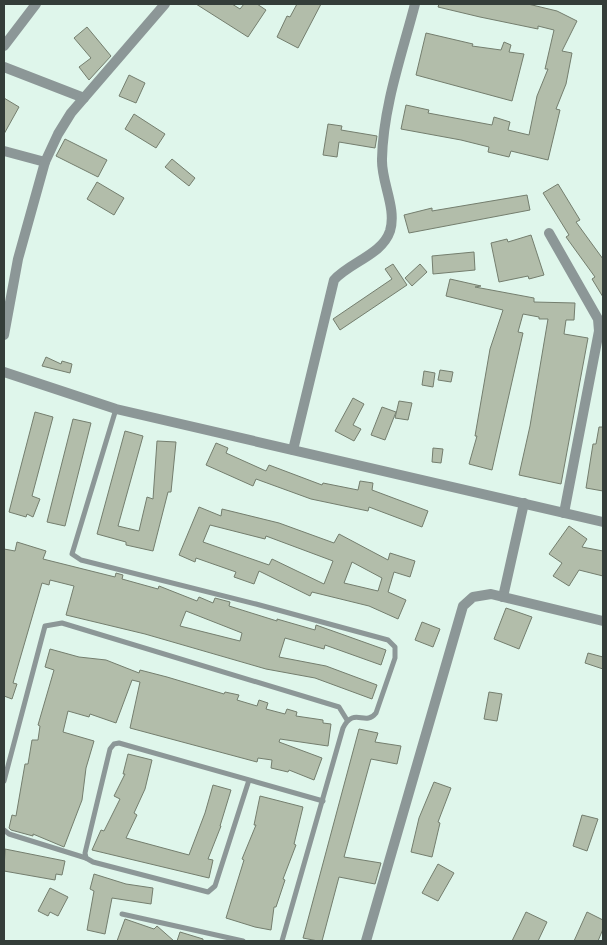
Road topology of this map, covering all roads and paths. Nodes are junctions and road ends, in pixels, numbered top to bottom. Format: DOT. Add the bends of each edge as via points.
graph roads {
  1 [pos="36,4"];
  2 [pos="165,4"];
  3 [pos="415,4"];
  4 [pos="4,46"];
  5 [pos="4,67"];
  6 [pos="84,98"];
  7 [pos="4,151"];
  8 [pos="45,162"];
  9 [pos="548,233"];
  10 [pos="4,335"];
  11 [pos="4,372"];
  12 [pos="116,409"];
  13 [pos="293,450"];
  14 [pos="524,503"];
  15 [pos="564,512"];
  16 [pos="603,522"];
  17 [pos="503,597"];
  18 [pos="603,621"];
  19 [pos="347,720"];
  20 [pos="4,780"];
  21 [pos="249,780"];
  22 [pos="323,800"];
  23 [pos="4,830"];
  24 [pos="86,858"];
  25 [pos="122,914"];
  26 [pos="243,941"];
  27 [pos="282,941"];
  28 [pos="366,941"];
  1 -- 4 [label="street"];
  2 -- 6 [label="street"];
  3 -- 13 [label="street" via="394,83 384,137 382,161 391,209 391,230 386,240 368,256 334,280"];
  5 -- 6 [label="street"];
  6 -- 8 [label="street" via="58,134"];
  7 -- 8 [label="street"];
  8 -- 10 [label="street" via="18,259"];
  9 -- 15 [label="street" via="598,319 599,331"];
  11 -- 12 [label="street"];
  12 -- 13 [label="street"];
  12 -- 19 [label="lane" via="72,554 81,560 393,643 395,658 376,713 366,719 354,716"];
  13 -- 14 [label="street"];
  14 -- 15 [label="street"];
  14 -- 17 [label="street"];
  15 -- 16 [label="street"];
  17 -- 18 [label="street"];
  17 -- 28 [label="street" via="491,594 473,597 463,606"];
  19 -- 20 [label="lane" via="339,707 62,623 45,626"];
  19 -- 22 [label="lane"];
  21 -- 22 [label="lane"];
  21 -- 24 [label="lane" via="215,886 208,892"];
  21 -- 24 [label="lane" via="114,744 110,749"];
  22 -- 27 [label="lane"];
  23 -- 24 [label="lane"];
  25 -- 26 [label="lane"];
}
